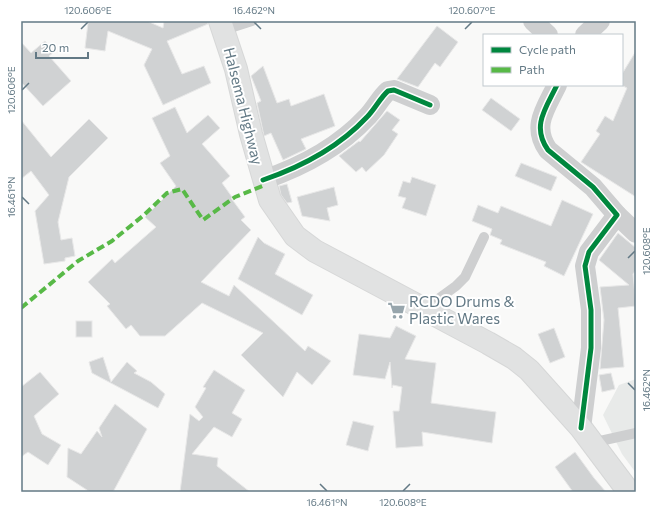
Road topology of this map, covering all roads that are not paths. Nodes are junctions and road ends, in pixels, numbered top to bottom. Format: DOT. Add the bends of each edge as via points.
graph roads {
  1 [pos="252,21"];
  2 [pos="533,21"];
  3 [pos="600,21"];
  4 [pos="222,26"];
  5 [pos="547,34"];
  6 [pos="586,34"];
  7 [pos="557,86"];
  8 [pos="430,105"];
  9 [pos="263,180"];
  10 [pos="618,215"];
  11 [pos="636,233"];
  12 [pos="484,237"];
  13 [pos="423,310"];
  14 [pos="636,433"];
  15 [pos="586,435"];
  16 [pos="629,492"];
  1 -- 4 [label="lane"];
  2 -- 5 [label="street"];
  3 -- 6 [label="street"];
  4 -- 9 [label="highway, Halsema Highway" via="236,69"];
  7 -- 10 [label="street" via="542,116 541,140 548,150 604,198"];
  8 -- 9 [label="street" via="394,90 388,91 368,116 340,140 289,171"];
  9 -- 13 [label="highway, Halsema Highway" via="270,200 296,236 314,251"];
  10 -- 11 [label="street"];
  10 -- 15 [label="street" via="589,252 585,266 591,310"];
  12 -- 13 [label="lane" via="465,277"];
  13 -- 15 [label="highway, Halsema Highway" via="488,342 514,358 529,370"];
  14 -- 15 [label="lane"];
  15 -- 16 [label="highway, Halsema Highway"];
}
